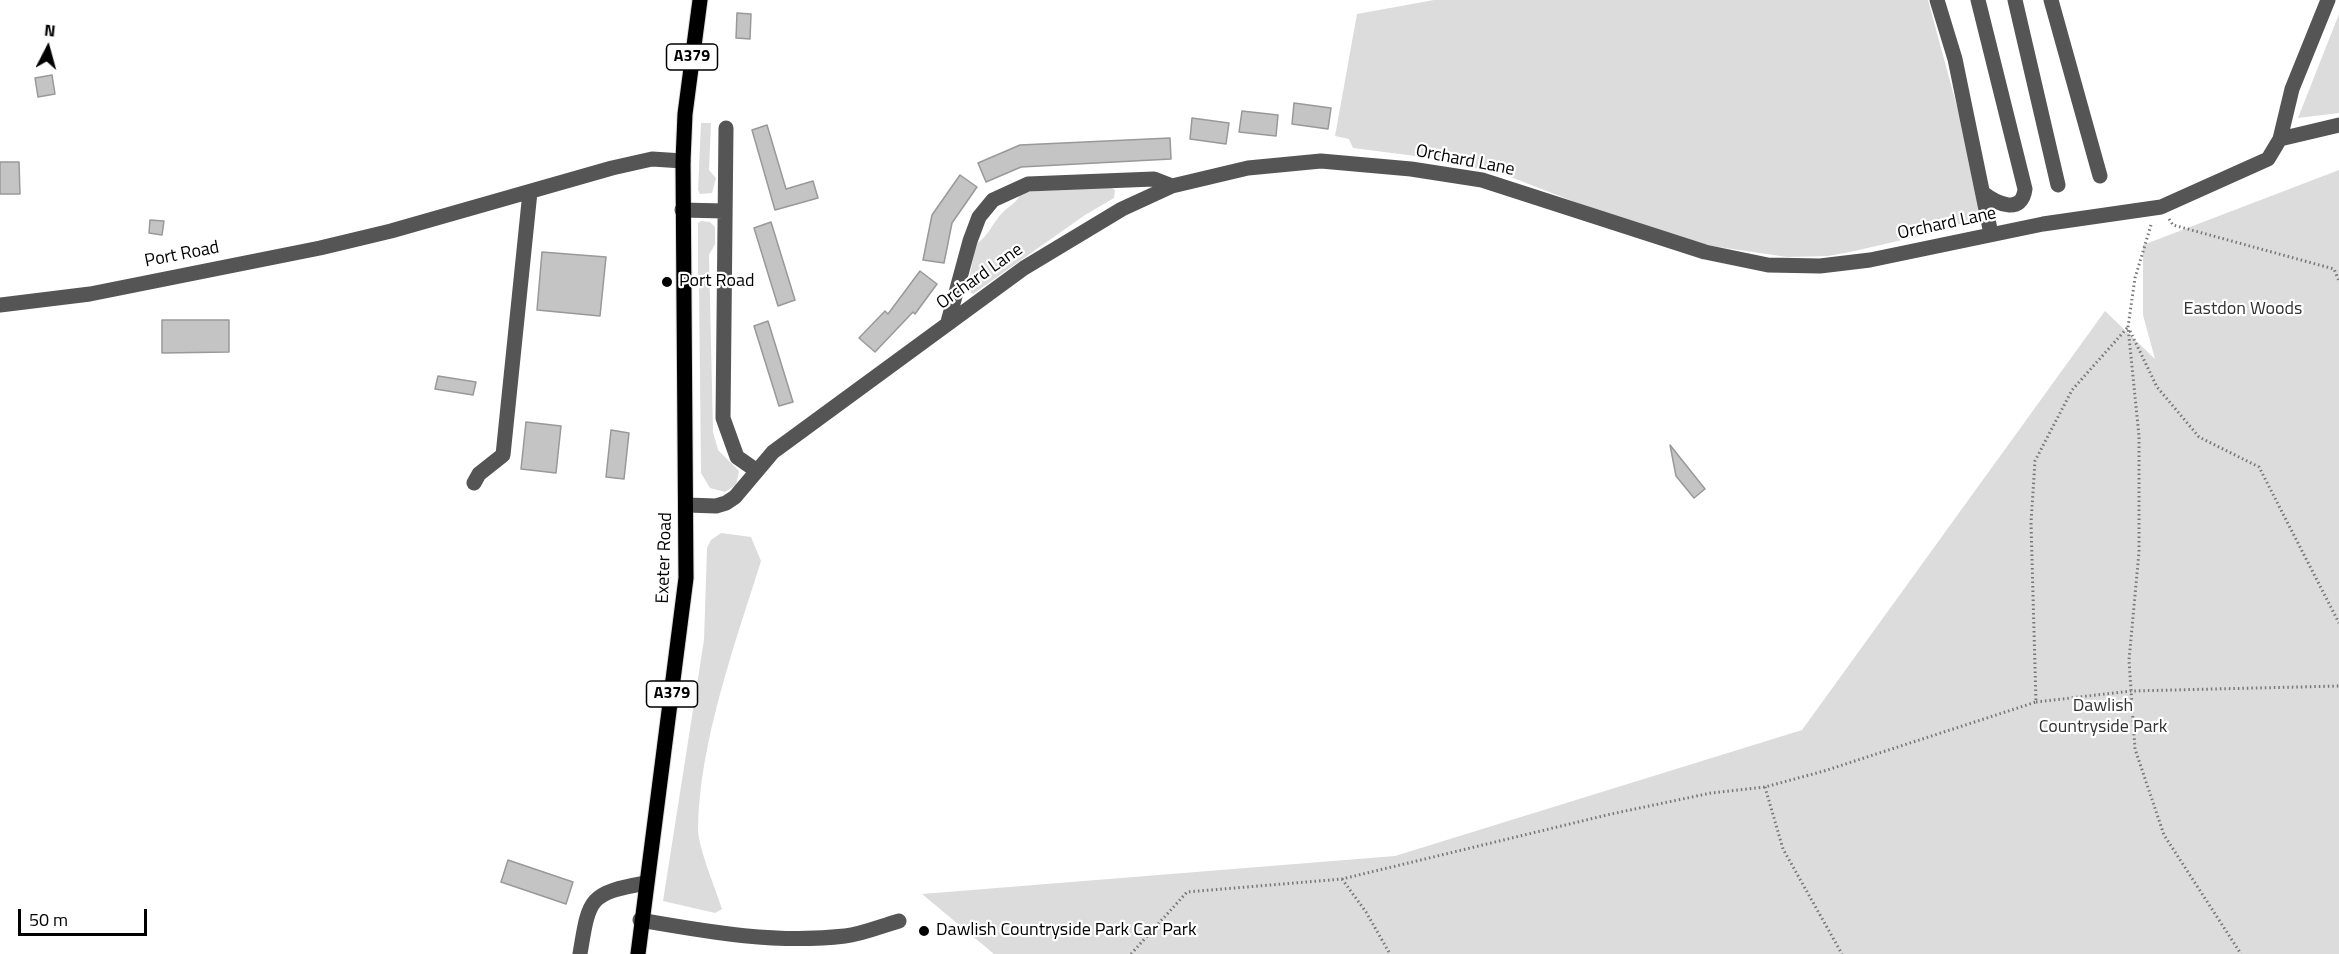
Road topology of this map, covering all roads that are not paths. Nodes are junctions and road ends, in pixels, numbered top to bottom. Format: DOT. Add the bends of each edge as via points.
graph roads {
  1 [pos="700,0"];
  2 [pos="1937,0"];
  3 [pos="1978,0"];
  4 [pos="2015,0"];
  5 [pos="2051,0"];
  6 [pos="2328,0"];
  7 [pos="2339,124"];
  8 [pos="726,128"];
  9 [pos="2280,139"];
  10 [pos="683,161"];
  11 [pos="2100,176"];
  12 [pos="2058,185"];
  13 [pos="1172,186"];
  14 [pos="531,192"];
  15 [pos="1983,193"];
  16 [pos="682,210"];
  17 [pos="724,210"];
  18 [pos="1990,234"];
  19 [pos="0,305"];
  20 [pos="948,322"];
  21 [pos="757,471"];
  22 [pos="474,483"];
  23 [pos="687,505"];
  24 [pos="646,883"];
  25 [pos="640,920"];
  26 [pos="898,921"];
  27 [pos="580,954"];
  28 [pos="638,954"];
  1 -- 10 [label="main road, A379"];
  2 -- 15 [label="street" via="1955,59"];
  3 -- 15 [label="street" via="2025,189 2024,198 2009,206"];
  4 -- 12 [label="street"];
  5 -- 11 [label="street"];
  6 -- 9 [label="street" via="2292,89"];
  7 -- 9 [label="street"];
  8 -- 17 [label="street"];
  9 -- 18 [label="street, Orchard Lane" via="2268,159 2158,208"];
  10 -- 14 [label="street, Port Road" via="652,159"];
  10 -- 16 [label="main road, Exeter Road / A379"];
  13 -- 18 [label="street, Orchard Lane" via="1248,168 1321,161 1411,169 1482,180 1705,252 1768,265 1820,266 1870,260"];
  13 -- 20 [label="street, Orchard Lane" via="1112,215 1024,268"];
  13 -- 20 [label="street" via="1154,179 1028,184 993,200 979,217 970,241"];
  14 -- 19 [label="street, Port Road" via="320,248 90,294"];
  14 -- 22 [label="street" via="503,455 479,474"];
  15 -- 18 [label="street"];
  16 -- 17 [label="street"];
  16 -- 23 [label="main road, Exeter Road / A379"];
  17 -- 21 [label="street" via="723,418 737,457"];
  20 -- 21 [label="street, Orchard Lane" via="773,452"];
  21 -- 23 [label="street, Orchard Lane" via="726,503"];
  23 -- 24 [label="main road, Exeter Road / A379" via="681,630"];
  24 -- 25 [label="main road, Exeter Road / A379"];
  24 -- 27 [label="street" via="599,894 590,907"];
  25 -- 26 [label="street" via="721,934 789,940 848,936"];
  25 -- 28 [label="main road, Exeter Road / A379"];
}
